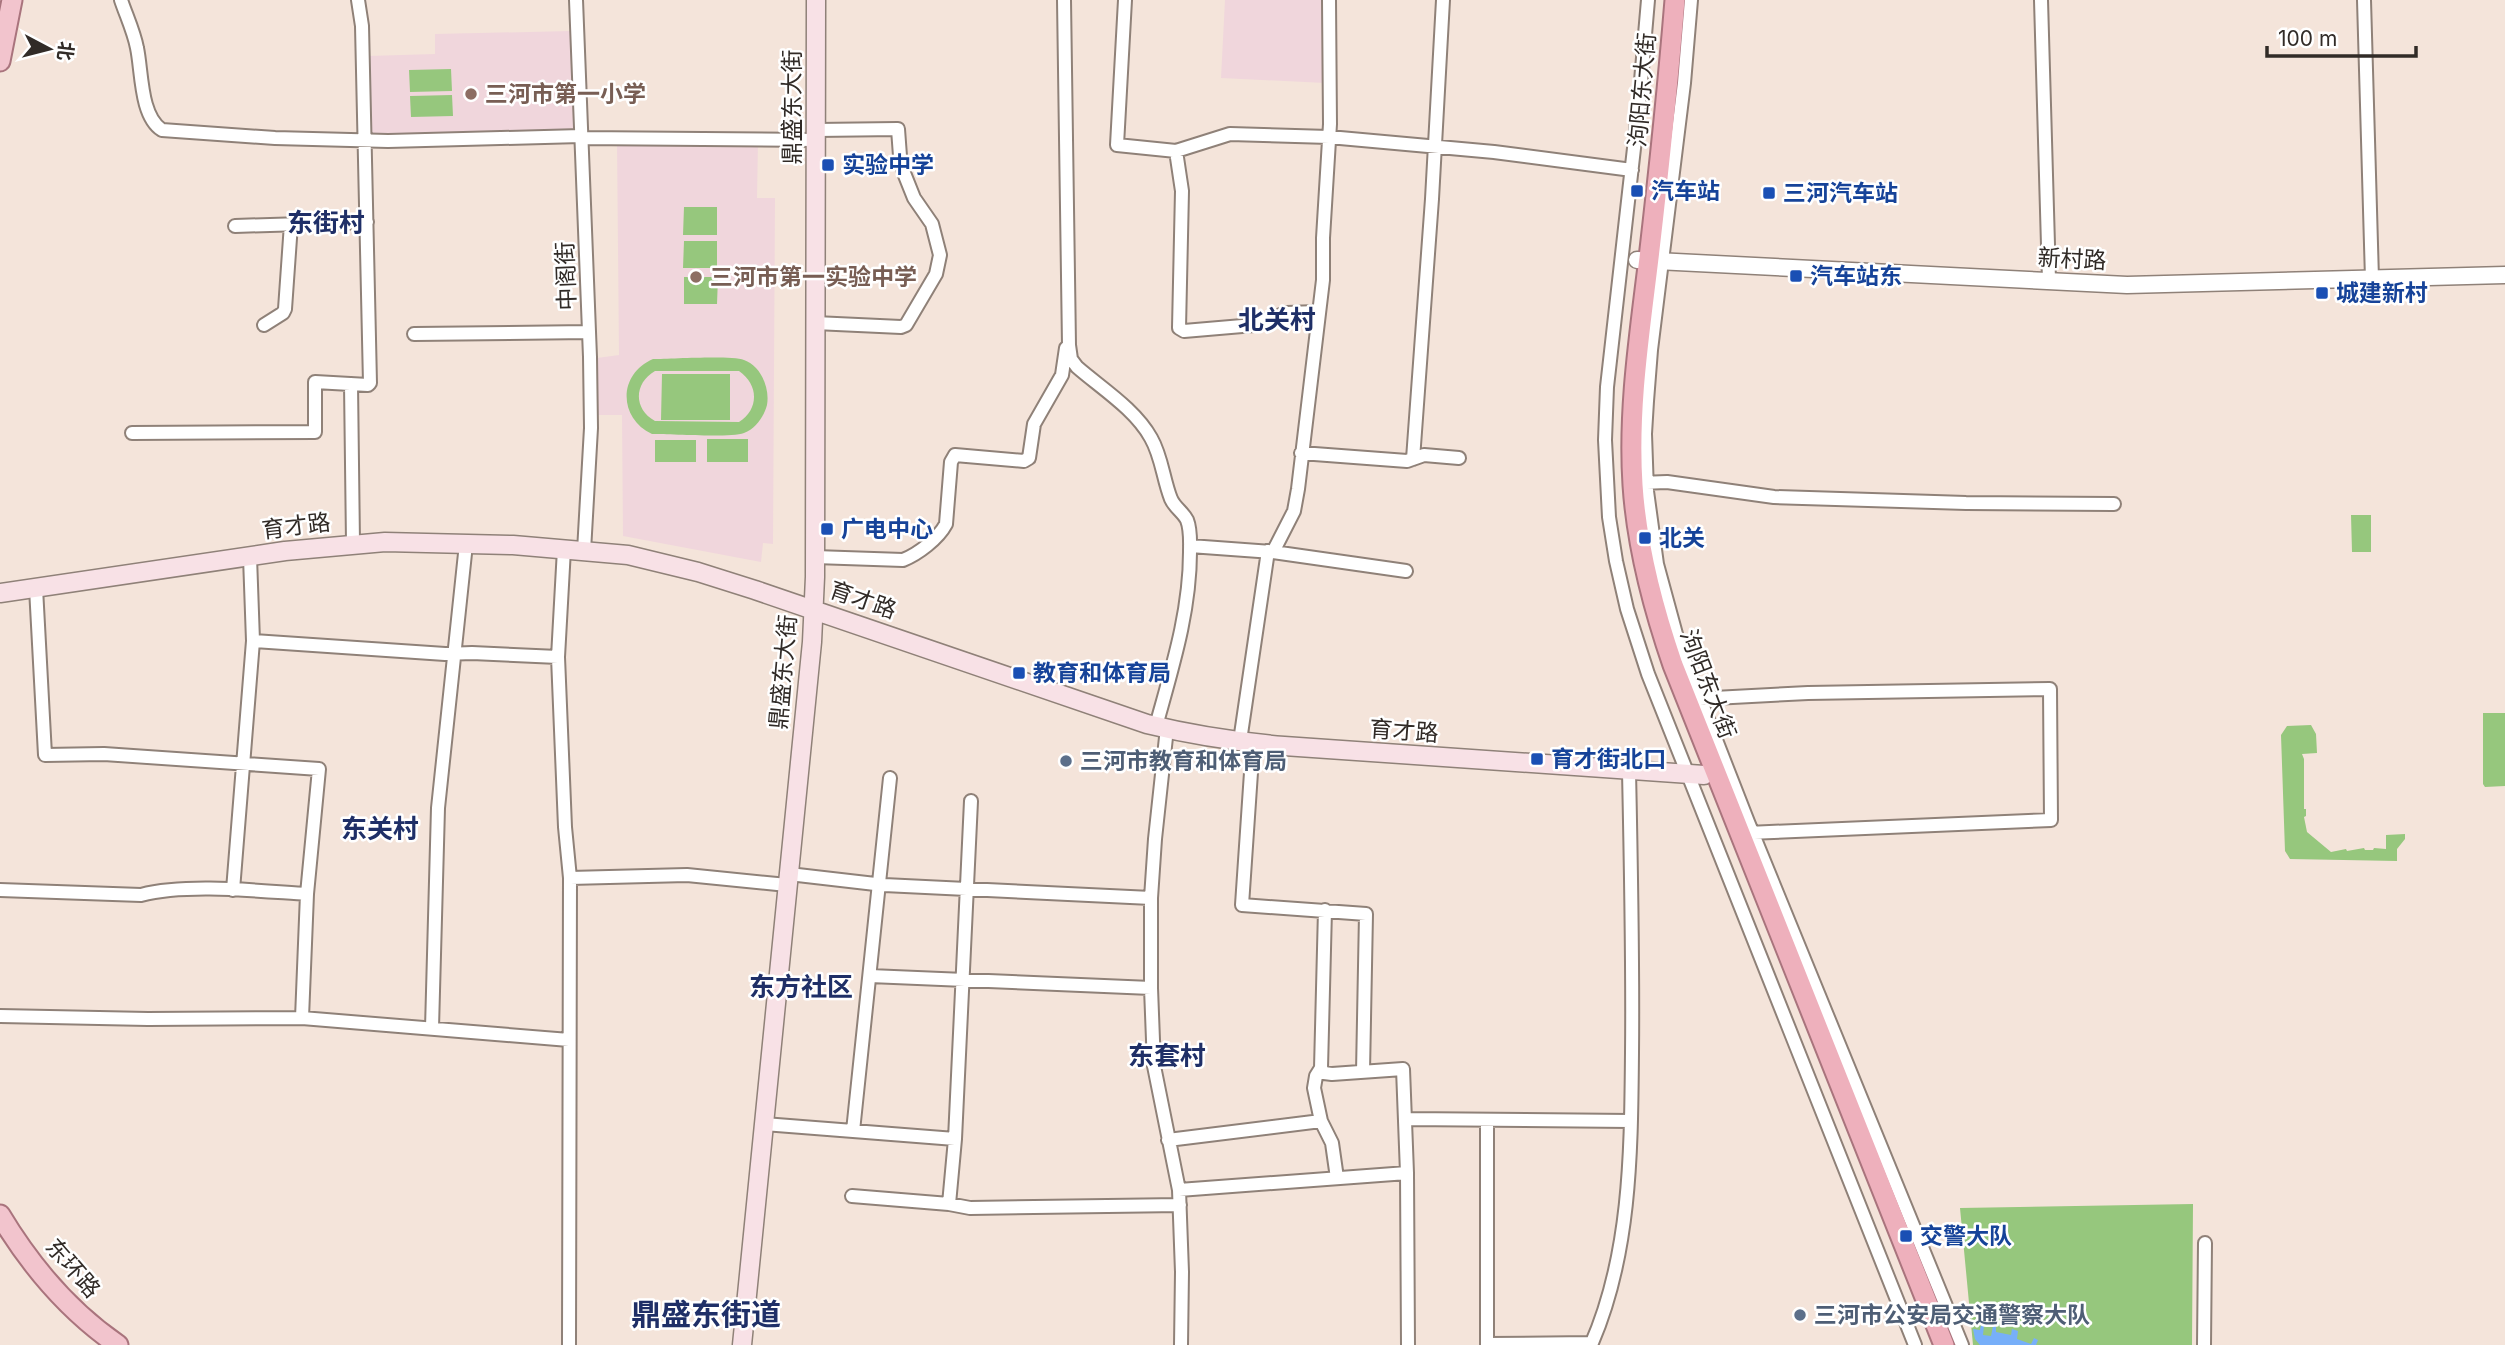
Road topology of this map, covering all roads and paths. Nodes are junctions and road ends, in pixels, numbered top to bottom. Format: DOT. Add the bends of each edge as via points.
graph roads {
  1 [pos="12,0"];
  2 [pos="121,0"];
  3 [pos="358,0"];
  4 [pos="576,0"];
  5 [pos="816,0"];
  6 [pos="1064,0"];
  7 [pos="1125,0"];
  8 [pos="1329,0"];
  9 [pos="1443,0"];
  10 [pos="1648,0"];
  11 [pos="1663,0"];
  12 [pos="1675,0"];
  13 [pos="1691,0"];
  14 [pos="2041,0"];
  15 [pos="2364,0"];
  16 [pos="0,61"];
  17 [pos="816,135"];
  18 [pos="581,137"];
  19 [pos="1329,137"];
  20 [pos="365,140"];
  21 [pos="1435,147"];
  22 [pos="1176,151"];
  23 [pos="1632,170"];
  24 [pos="367,222"];
  25 [pos="291,224"];
  26 [pos="235,226"];
  27 [pos="1649,260"];
  28 [pos="2505,275"];
  29 [pos="2372,279"];
  30 [pos="2049,280"];
  31 [pos="1318,312"];
  32 [pos="816,323"];
  33 [pos="264,325"];
  34 [pos="589,331"];
  35 [pos="414,334"];
  36 [pos="1069,345"];
  37 [pos="351,384"];
  38 [pos="132,433"];
  39 [pos="1301,453"];
  40 [pos="1459,457"];
  41 [pos="1413,459"];
  42 [pos="1640,483"];
  43 [pos="2115,503"];
  44 [pos="353,544"];
  45 [pos="466,544"];
  46 [pos="1190,546"];
  47 [pos="564,549"];
  48 [pos="584,551"];
  49 [pos="1271,552"];
  50 [pos="250,557"];
  51 [pos="815,558"];
  52 [pos="1406,571"];
  53 [pos="36,588"];
  54 [pos="0,593"];
  55 [pos="813,609"];
  56 [pos="253,641"];
  57 [pos="454,654"];
  58 [pos="558,657"];
  59 [pos="1693,699"];
  60 [pos="1162,727"];
  61 [pos="1246,742"];
  62 [pos="243,763"];
  63 [pos="1629,771"];
  64 [pos="1696,775"];
  65 [pos="890,778"];
  66 [pos="971,801"];
  67 [pos="1746,833"];
  68 [pos="569,878"];
  69 [pos="788,880"];
  70 [pos="879,884"];
  71 [pos="968,889"];
  72 [pos="0,890"];
  73 [pos="233,890"];
  74 [pos="307,894"];
  75 [pos="1152,898"];
  76 [pos="1325,910"];
  77 [pos="870,976"];
  78 [pos="963,980"];
  79 [pos="1151,988"];
  80 [pos="0,1016"];
  81 [pos="302,1018"];
  82 [pos="432,1028"];
  83 [pos="569,1040"];
  84 [pos="1321,1068"];
  85 [pos="1363,1072"];
  86 [pos="1405,1119"];
  87 [pos="1487,1120"];
  88 [pos="1321,1121"];
  89 [pos="1631,1122"];
  90 [pos="764,1124"];
  91 [pos="853,1131"];
  92 [pos="955,1139"];
  93 [pos="1168,1140"];
  94 [pos="1407,1173"];
  95 [pos="1337,1178"];
  96 [pos="1179,1191"];
  97 [pos="852,1196"];
  98 [pos="949,1204"];
  99 [pos="1180,1205"];
  100 [pos="0,1215"];
  101 [pos="0,1237"];
  102 [pos="2205,1243"];
  103 [pos="1591,1344"];
  104 [pos="98,1345"];
  105 [pos="118,1345"];
  106 [pos="569,1345"];
  107 [pos="742,1345"];
  108 [pos="1181,1345"];
  109 [pos="1408,1345"];
  110 [pos="1915,1345"];
  111 [pos="1931,1345"];
  112 [pos="1944,1345"];
  113 [pos="1962,1345"];
  114 [pos="2204,1345"];
  1 -- 16 [label="main road"];
  2 -- 20 [label="street" via="137,46 149,111 162,130"];
  3 -- 20 [label="street"];
  4 -- 18 [label="street, 中阁街"];
  5 -- 17 [label="main road, 鼎盛东大街"];
  6 -- 36 [label="street"];
  7 -- 22 [label="street" via="1117,145"];
  8 -- 19 [label="street"];
  9 -- 21 [label="street"];
  10 -- 23 [label="street"];
  11 -- 27 [label="highway, 泃阳东大街"];
  12 -- 27 [label="highway, 泃阳东大街"];
  13 -- 27 [label="street" via="1685,83"];
  14 -- 30 [label="street"];
  15 -- 29 [label="street"];
  17 -- 18 [label="street"];
  17 -- 32 [label="main road, 鼎盛东大街"];
  17 -- 32 [label="street" via="898,129 904,173 932,224 940,255 936,274 906,325"];
  18 -- 20 [label="street"];
  18 -- 34 [label="street, 中阁街"];
  19 -- 21 [label="street"];
  19 -- 22 [label="street" via="1230,134"];
  19 -- 31 [label="street"];
  20 -- 24 [label="street"];
  21 -- 23 [label="street"];
  21 -- 41 [label="street"];
  22 -- 31 [label="street" via="1182,191 1179,328 1254,326 1280,314"];
  23 -- 64 [label="street" via="1607,387 1609,517 1637,643"];
  24 -- 25 [label="street"];
  24 -- 37 [label="street" via="370,383"];
  25 -- 26 [label="street"];
  25 -- 33 [label="street" via="285,309"];
  27 -- 30 [label="street, 新村路"];
  27 -- 42 [label="highway, 泃阳东大街" via="1634,389"];
  27 -- 64 [label="highway, 泃阳东大街" via="1621,411 1621,484 1636,582"];
  28 -- 29 [label="street, 新村路"];
  29 -- 30 [label="street, 新村路" via="2127,285"];
  31 -- 39 [label="street"];
  32 -- 51 [label="main road, 鼎盛东大街"];
  34 -- 35 [label="street"];
  34 -- 48 [label="street, 中阁街" via="591,428"];
  36 -- 46 [label="street" via="1077,367 1139,421 1150,437 1171,498 1187,521"];
  36 -- 51 [label="street" via="1062,375 1034,424 1028,458 955,455 946,524 916,554 902,560"];
  37 -- 38 [label="street" via="315,382 315,432"];
  37 -- 44 [label="street"];
  39 -- 41 [label="street"];
  39 -- 49 [label="street" via="1294,511"];
  40 -- 41 [label="street" via="1424,455"];
  42 -- 43 [label="street" via="1679,483 1774,497"];
  42 -- 59 [label="highway, 泃阳东大街" via="1641,546 1653,602"];
  44 -- 45 [label="main road, 育才路"];
  44 -- 50 [label="main road, 育才路"];
  45 -- 47 [label="main road, 育才路"];
  45 -- 57 [label="street"];
  46 -- 49 [label="street"];
  46 -- 60 [label="street" via="1186,609"];
  47 -- 48 [label="main road, 育才路"];
  47 -- 58 [label="street"];
  48 -- 55 [label="main road, 育才路" via="628,555 698,572"];
  49 -- 52 [label="street"];
  49 -- 61 [label="street"];
  50 -- 53 [label="main road, 育才路"];
  50 -- 56 [label="street"];
  51 -- 55 [label="main road, 鼎盛东大街"];
  53 -- 54 [label="main road, 育才路"];
  53 -- 62 [label="street" via="46,755"];
  55 -- 60 [label="main road, 育才路"];
  55 -- 69 [label="main road, 鼎盛东大街"];
  56 -- 57 [label="street"];
  56 -- 62 [label="street"];
  57 -- 58 [label="street"];
  57 -- 82 [label="street" via="438,808"];
  58 -- 68 [label="street"];
  59 -- 67 [label="highway, 泃阳东大街"];
  59 -- 67 [label="street" via="2050,689 2051,820"];
  60 -- 61 [label="main road, 育才路"];
  60 -- 75 [label="street"];
  61 -- 63 [label="main road, 育才路"];
  61 -- 76 [label="street" via="1242,905"];
  62 -- 73 [label="street"];
  62 -- 74 [label="street" via="319,769"];
  63 -- 64 [label="main road, 育才路"];
  63 -- 89 [label="street"];
  64 -- 110 [label="street"];
  64 -- 111 [label="highway, 泃阳东大街"];
  65 -- 70 [label="street"];
  66 -- 71 [label="street"];
  67 -- 112 [label="highway, 泃阳东大街"];
  67 -- 113 [label="street"];
  68 -- 69 [label="street" via="687,875"];
  68 -- 83 [label="street"];
  69 -- 70 [label="street"];
  69 -- 90 [label="main road, 鼎盛东大街"];
  70 -- 71 [label="street"];
  70 -- 77 [label="street"];
  71 -- 75 [label="street"];
  71 -- 78 [label="street"];
  72 -- 73 [label="street" via="141,895"];
  73 -- 74 [label="street"];
  74 -- 81 [label="street"];
  75 -- 79 [label="street"];
  76 -- 84 [label="street"];
  76 -- 85 [label="street" via="1366,914"];
  77 -- 78 [label="street"];
  77 -- 91 [label="street"];
  78 -- 79 [label="street"];
  78 -- 92 [label="street"];
  79 -- 93 [label="street" via="1154,1066"];
  80 -- 81 [label="street"];
  81 -- 82 [label="street"];
  82 -- 83 [label="street"];
  83 -- 106 [label="street"];
  84 -- 85 [label="street" via="1332,1074"];
  84 -- 88 [label="street" via="1314,1088"];
  85 -- 86 [label="street" via="1403,1069"];
  86 -- 87 [label="street"];
  86 -- 94 [label="street"];
  87 -- 89 [label="street"];
  87 -- 103 [label="street" via="1487,1344"];
  88 -- 93 [label="street"];
  88 -- 95 [label="street" via="1332,1143"];
  89 -- 103 [label="street" via="1618,1262"];
  90 -- 91 [label="street"];
  90 -- 107 [label="main road, 鼎盛东大街"];
  91 -- 92 [label="street"];
  92 -- 98 [label="street"];
  93 -- 96 [label="street"];
  94 -- 95 [label="street"];
  94 -- 109 [label="street"];
  95 -- 96 [label="street"];
  96 -- 99 [label="street"];
  97 -- 98 [label="street"];
  98 -- 99 [label="street" via="970,1208"];
  99 -- 108 [label="street"];
  100 -- 105 [label="main road, 东环路" via="64,1298"];
  101 -- 104 [label="main road, 东环路" via="55,1307"];
  102 -- 114 [label="street"];
}
